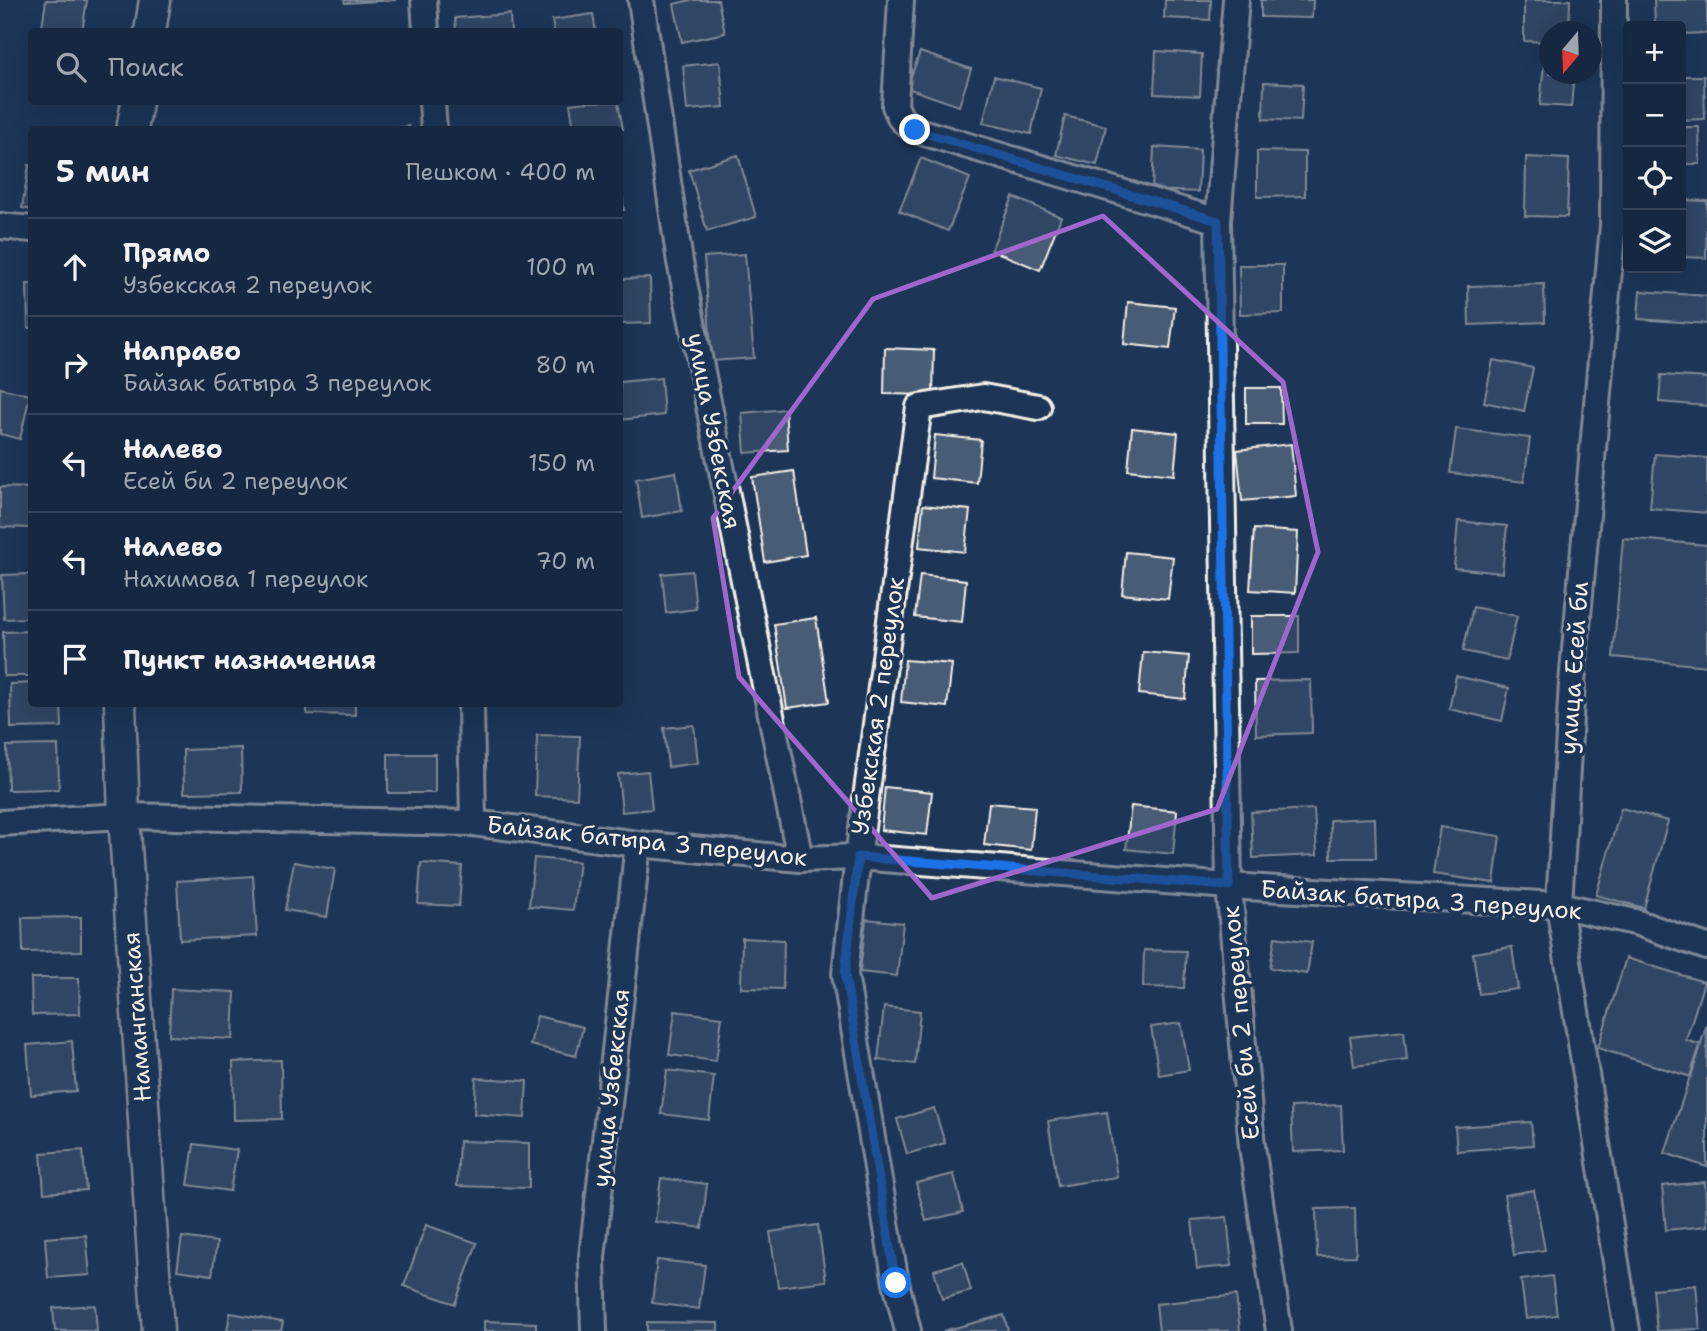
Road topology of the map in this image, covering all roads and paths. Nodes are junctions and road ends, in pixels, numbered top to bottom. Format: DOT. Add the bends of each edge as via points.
graph roads {
  1 [pos="155,0"];
  2 [pos="424,0"];
  3 [pos="641,0"];
  4 [pos="901,0"];
  5 [pos="1236,0"];
  6 [pos="1614,0"];
  7 [pos="151,28"];
  8 [pos="426,28"];
  9 [pos="136,105"];
  10 [pos="432,105"];
  11 [pos="133,126"];
  12 [pos="434,126"];
  13 [pos="1218,221"];
  14 [pos="0,226"];
  15 [pos="28,229"];
  16 [pos="1038,407"];
  17 [pos="120,707"];
  18 [pos="471,707"];
  19 [pos="124,816"];
  20 [pos="0,823"];
  21 [pos="473,823"];
  22 [pos="638,845"];
  23 [pos="858,857"];
  24 [pos="800,859"];
  25 [pos="1229,886"];
  26 [pos="1559,905"];
  27 [pos="1707,947"];
  28 [pos="158,1331"];
  29 [pos="594,1331"];
  30 [pos="908,1331"];
  31 [pos="1279,1331"];
  32 [pos="1627,1331"];
  1 -- 7 [label="street"];
  2 -- 8 [label="street"];
  3 -- 24 [label="street, улица Узбекская" via="680,262"];
  4 -- 13 [label="street" via="895,106 901,119 915,130"];
  5 -- 13 [label="street, Есей би 2 переулок"];
  6 -- 26 [label="street, улица Есей би" via="1613,225 1572,683"];
  9 -- 11 [label="street"];
  10 -- 12 [label="street"];
  13 -- 25 [label="street, Есей би 2 переулок"];
  14 -- 15 [label="street"];
  16 -- 23 [label="street, Узбекская 2 переулок" via="983,397 919,407"];
  17 -- 19 [label="street, Наманганская"];
  18 -- 21 [label="street"];
  19 -- 20 [label="street, Байзак батыра 3 переулок"];
  19 -- 21 [label="street, Байзак батыра 3 переулок"];
  19 -- 28 [label="street, Наманганская"];
  21 -- 22 [label="street, Байзак батыра 3 переулок"];
  22 -- 24 [label="street, Байзак батыра 3 переулок"];
  22 -- 29 [label="street, улица Узбекская" via="592,1257"];
  23 -- 24 [label="street, Байзак батыра 3 переулок"];
  23 -- 25 [label="street, Байзак батыра 3 переулок"];
  23 -- 30 [label="street, Узбекская 2 переулок" via="845,974"];
  25 -- 26 [label="street, Байзак батыра 3 переулок"];
  25 -- 31 [label="street, Есей би 2 переулок" via="1252,1146"];
  26 -- 27 [label="street, Байзак батыра 3 переулок" via="1635,922"];
  26 -- 32 [label="street, улица Есей би"];
}
